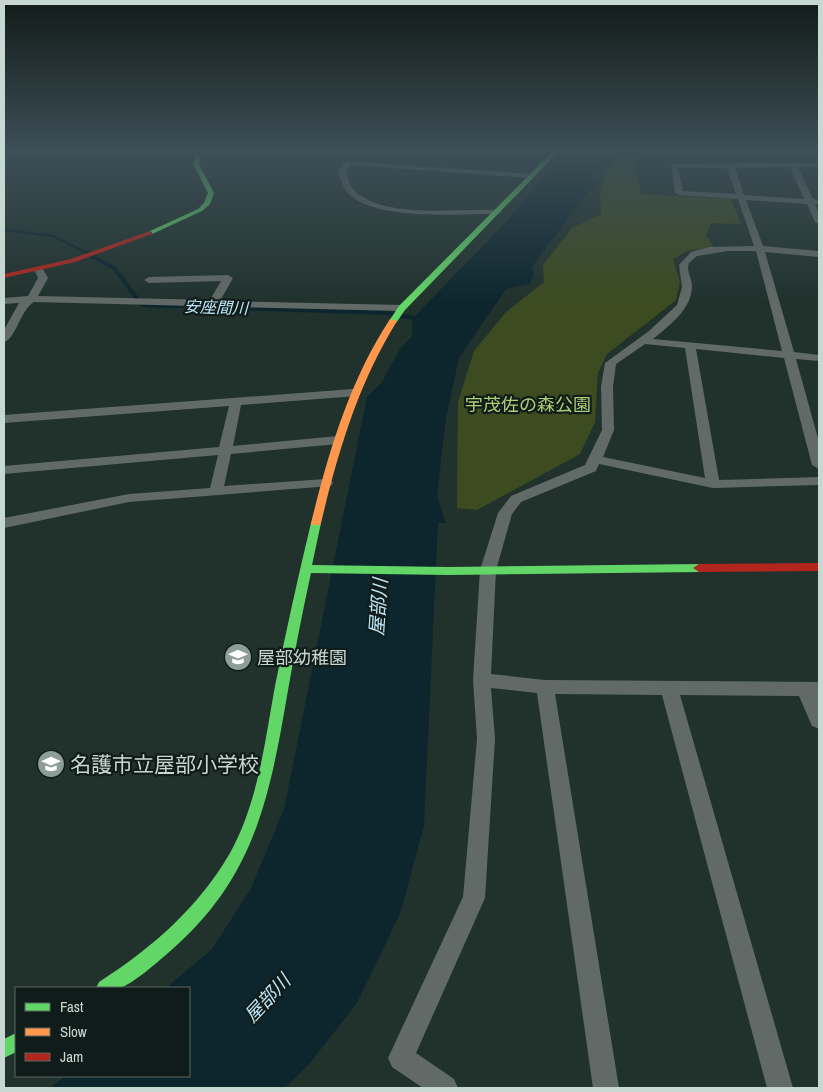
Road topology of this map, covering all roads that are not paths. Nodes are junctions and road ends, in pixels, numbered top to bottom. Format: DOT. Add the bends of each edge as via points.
graph roads {
  1 [pos="208,201"];
  2 [pos="368,201"];
  3 [pos="508,201"];
  4 [pos="743,201"];
  5 [pos="796,201"];
  6 [pos="815,202"];
  7 [pos="498,212"];
  8 [pos="819,222"];
  9 [pos="760,250"];
  10 [pos="819,254"];
  11 [pos="39,269"];
  12 [pos="4,276"];
  13 [pos="149,280"];
  14 [pos="32,299"];
  15 [pos="4,301"];
  16 [pos="214,302"];
  17 [pos="402,308"];
  18 [pos="4,340"];
  19 [pos="644,341"];
  20 [pos="690,346"];
  21 [pos="787,356"];
  22 [pos="819,358"];
  23 [pos="353,393"];
  24 [pos="236,402"];
  25 [pos="4,419"];
  26 [pos="338,440"];
  27 [pos="226,451"];
  28 [pos="595,459"];
  29 [pos="819,465"];
  30 [pos="4,470"];
  31 [pos="819,481"];
  32 [pos="326,483"];
  33 [pos="713,484"];
  34 [pos="216,491"];
  35 [pos="4,523"];
  36 [pos="819,567"];
  37 [pos="305,569"];
  38 [pos="488,570"];
  39 [pos="482,680"];
  40 [pos="545,687"];
  41 [pos="669,687"];
  42 [pos="812,688"];
  43 [pos="819,721"];
  44 [pos="107,987"];
  45 [pos="15,1043"];
  46 [pos="4,1049"];
  47 [pos="445,1088"];
  48 [pos="606,1088"];
  49 [pos="780,1088"];
  1 -- 11 [label="street" via="200,210 160,229 91,255"];
  2 -- 7 [label="street" via="419,213"];
  3 -- 7 [label="street"];
  4 -- 9 [label="street"];
  5 -- 6 [label="street"];
  6 -- 8 [label="street"];
  7 -- 17 [label="street"];
  9 -- 10 [label="street"];
  9 -- 19 [label="street" via="708,249 690,257 684,262 683,270 687,283 685,301"];
  9 -- 21 [label="street"];
  11 -- 12 [label="street"];
  11 -- 14 [label="street" via="43,278"];
  13 -- 16 [label="street" via="228,278"];
  14 -- 15 [label="street"];
  14 -- 16 [label="street"];
  14 -- 18 [label="street" via="23,304"];
  16 -- 17 [label="street"];
  17 -- 23 [label="street" via="381,336"];
  19 -- 20 [label="street"];
  19 -- 28 [label="street" via="611,363 607,387 608,430"];
  20 -- 21 [label="street"];
  20 -- 33 [label="street"];
  21 -- 22 [label="street"];
  21 -- 29 [label="street"];
  23 -- 24 [label="street"];
  23 -- 26 [label="street"];
  24 -- 25 [label="street"];
  24 -- 27 [label="street"];
  26 -- 27 [label="street"];
  26 -- 32 [label="street"];
  27 -- 30 [label="street"];
  27 -- 34 [label="street"];
  28 -- 33 [label="street"];
  28 -- 38 [label="street" via="591,468 516,499 505,513"];
  31 -- 33 [label="street"];
  32 -- 34 [label="street"];
  32 -- 37 [label="street"];
  34 -- 35 [label="street" via="129,498"];
  36 -- 38 [label="street"];
  37 -- 38 [label="street"];
  37 -- 44 [label="street" via="262,791 238,856 211,899 185,927 138,968"];
  38 -- 39 [label="street"];
  39 -- 40 [label="street"];
  39 -- 47 [label="street" via="486,739 474,898 401,1058"];
  40 -- 41 [label="street"];
  40 -- 48 [label="street"];
  41 -- 42 [label="street"];
  41 -- 49 [label="street"];
  42 -- 43 [label="street"];
  45 -- 46 [label="street"];
}
